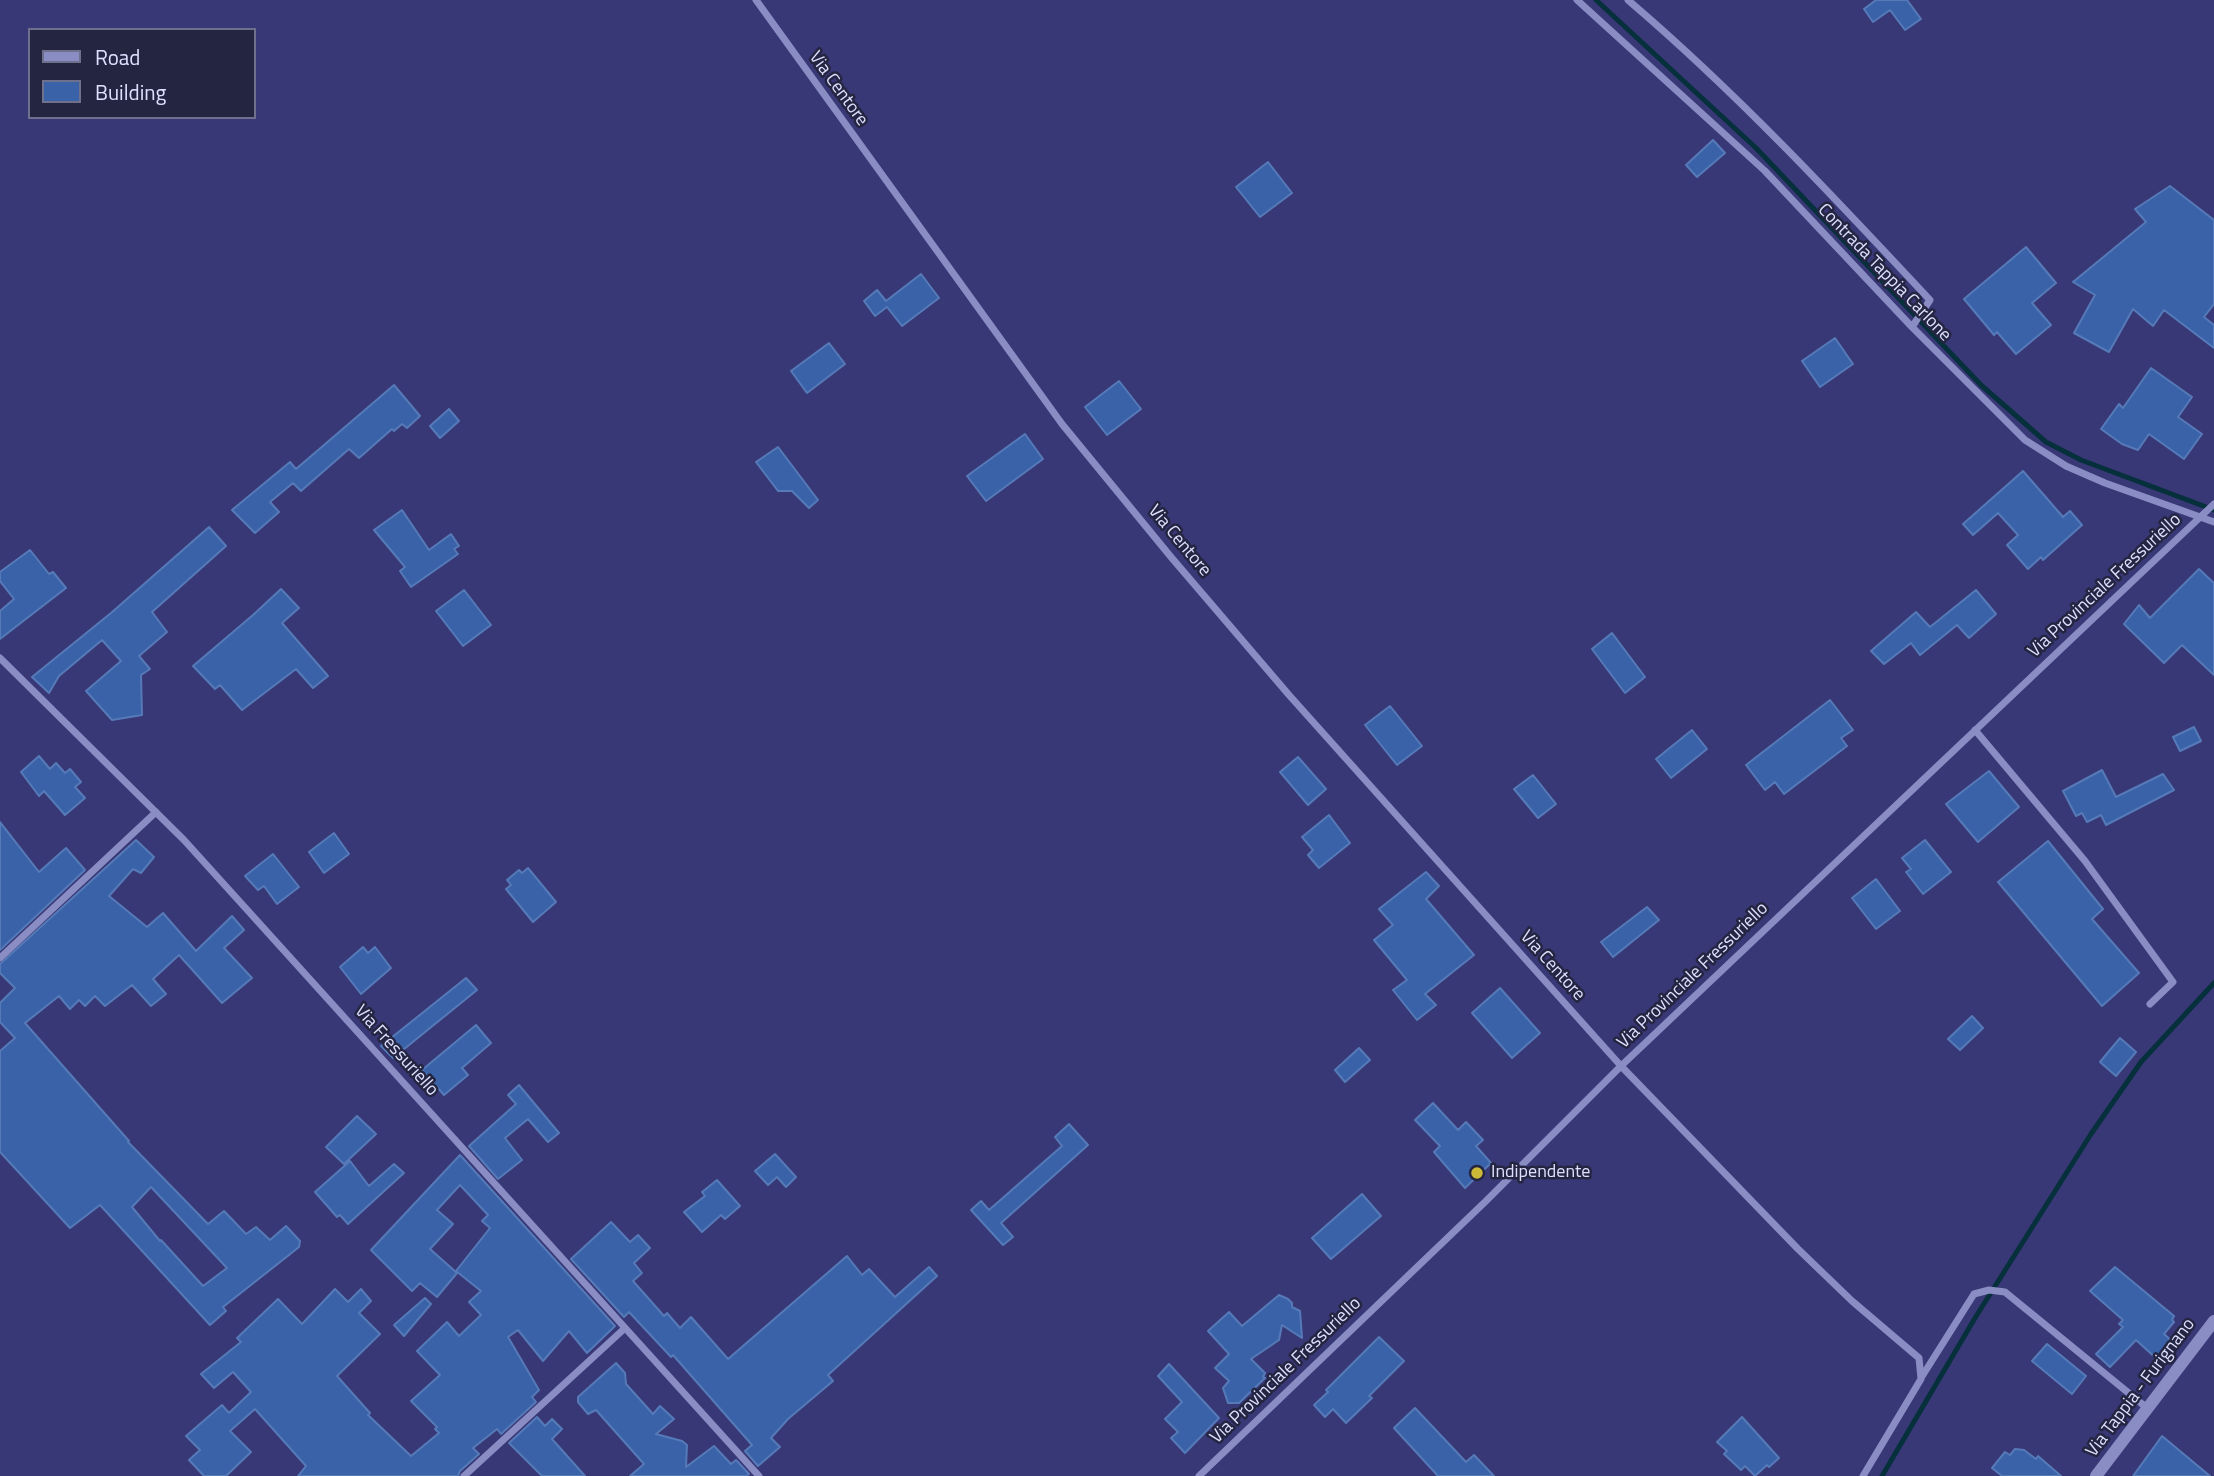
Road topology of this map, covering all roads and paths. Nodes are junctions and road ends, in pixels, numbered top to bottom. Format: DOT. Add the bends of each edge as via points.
graph roads {
  1 [pos="756,0"];
  2 [pos="1577,0"];
  3 [pos="1628,0"];
  4 [pos="1912,327"];
  5 [pos="2214,504"];
  6 [pos="2201,516"];
  7 [pos="2214,522"];
  8 [pos="0,658"];
  9 [pos="1975,730"];
  10 [pos="156,812"];
  11 [pos="0,958"];
  12 [pos="2151,1004"];
  13 [pos="1621,1066"];
  14 [pos="2214,1321"];
  15 [pos="625,1328"];
  16 [pos="1921,1378"];
  17 [pos="2147,1408"];
  18 [pos="464,1476"];
  19 [pos="759,1476"];
  20 [pos="1199,1476"];
  21 [pos="1863,1476"];
  22 [pos="2096,1476"];
  1 -- 13 [label="street, Via Centore" via="1062,424 1289,695"];
  2 -- 4 [label="street, Contrada Tappia Carlone" via="1765,171"];
  3 -- 4 [label="street" via="1689,52 1822,183 1930,300"];
  4 -- 6 [label="street, Contrada Tappia Carlone" via="2025,440 2076,470"];
  5 -- 6 [label="street, Via Provinciale Fressuriello"];
  6 -- 7 [label="street, Contrada Tappia Carlone"];
  6 -- 9 [label="street, Via Provinciale Fressuriello"];
  8 -- 10 [label="street, Via Fressuriello"];
  9 -- 12 [label="street" via="2085,861 2173,982"];
  9 -- 13 [label="street, Via Provinciale Fressuriello"];
  10 -- 11 [label="street"];
  10 -- 15 [label="street, Via Fressuriello"];
  13 -- 16 [label="street, Via Centore" via="1807,1258 1919,1358"];
  13 -- 20 [label="street, Via Provinciale Fressuriello"];
  14 -- 17 [label="street, Via Tappia - Furignano"];
  15 -- 18 [label="street"];
  15 -- 19 [label="street, Via Fressuriello"];
  16 -- 17 [label="street" via="1974,1294 2005,1292"];
  16 -- 21 [label="street"];
  17 -- 22 [label="street, Via Tappia - Furignano"];
}
